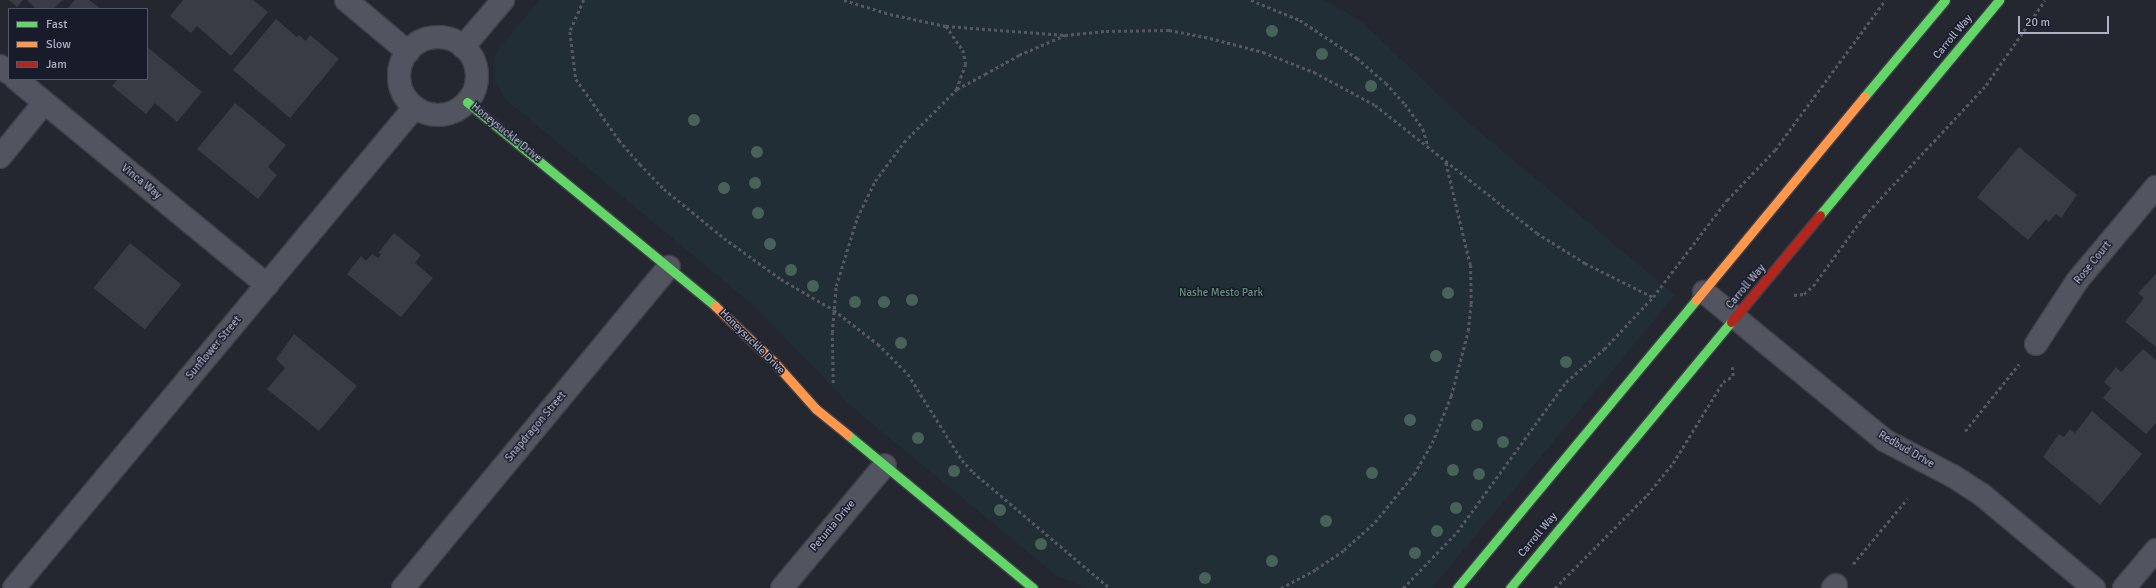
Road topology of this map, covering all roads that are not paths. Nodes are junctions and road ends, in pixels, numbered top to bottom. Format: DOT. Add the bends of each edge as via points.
graph roads {
  1 [pos="346,0"];
  2 [pos="503,0"];
  3 [pos="1945,0"];
  4 [pos="1999,0"];
  5 [pos="463,48"];
  6 [pos="408,52"];
  7 [pos="0,66"];
  8 [pos="8,72"];
  9 [pos="17,80"];
  10 [pos="467,102"];
  11 [pos="44,103"];
  12 [pos="414,108"];
  13 [pos="0,157"];
  14 [pos="2156,186"];
  15 [pos="669,268"];
  16 [pos="267,285"];
  17 [pos="1704,292"];
  18 [pos="1735,318"];
  19 [pos="2036,344"];
  20 [pos="885,465"];
  21 [pos="2156,550"];
  22 [pos="14,588"];
  23 [pos="403,588"];
  24 [pos="782,588"];
  25 [pos="1033,588"];
  26 [pos="1457,588"];
  27 [pos="1510,588"];
  28 [pos="2094,588"];
  29 [pos="2124,588"];
  1 -- 6 [label="street"];
  2 -- 5 [label="street"];
  3 -- 17 [label="street"];
  4 -- 18 [label="street, Carroll Way"];
  5 -- 6 [label="street" via="448,38 435,37 422,40"];
  5 -- 10 [label="street" via="474,62 477,74 476,86"];
  6 -- 12 [label="street" via="399,72 400,86 405,98"];
  7 -- 8 [label="street"];
  9 -- 11 [label="street, Vinca Way"];
  10 -- 12 [label="street" via="452,113 439,115 426,114"];
  10 -- 15 [label="street, Honeysuckle Drive"];
  11 -- 13 [label="street"];
  11 -- 16 [label="street, Vinca Way"];
  12 -- 16 [label="street, Sunflower Street"];
  14 -- 19 [label="street, Rose Court" via="2078,281"];
  15 -- 20 [label="street, Honeysuckle Drive" via="724,313 774,362 816,409"];
  15 -- 23 [label="street, Snapdragon Street"];
  16 -- 22 [label="street, Sunflower Street"];
  17 -- 18 [label="street, Redbud Drive"];
  17 -- 26 [label="street"];
  18 -- 27 [label="street, Carroll Way"];
  18 -- 28 [label="street, Redbud Drive" via="1884,440 1953,476 1981,494"];
  20 -- 24 [label="street, Petunia Drive"];
  20 -- 25 [label="street, Honeysuckle Drive"];
  21 -- 29 [label="street"];
}
